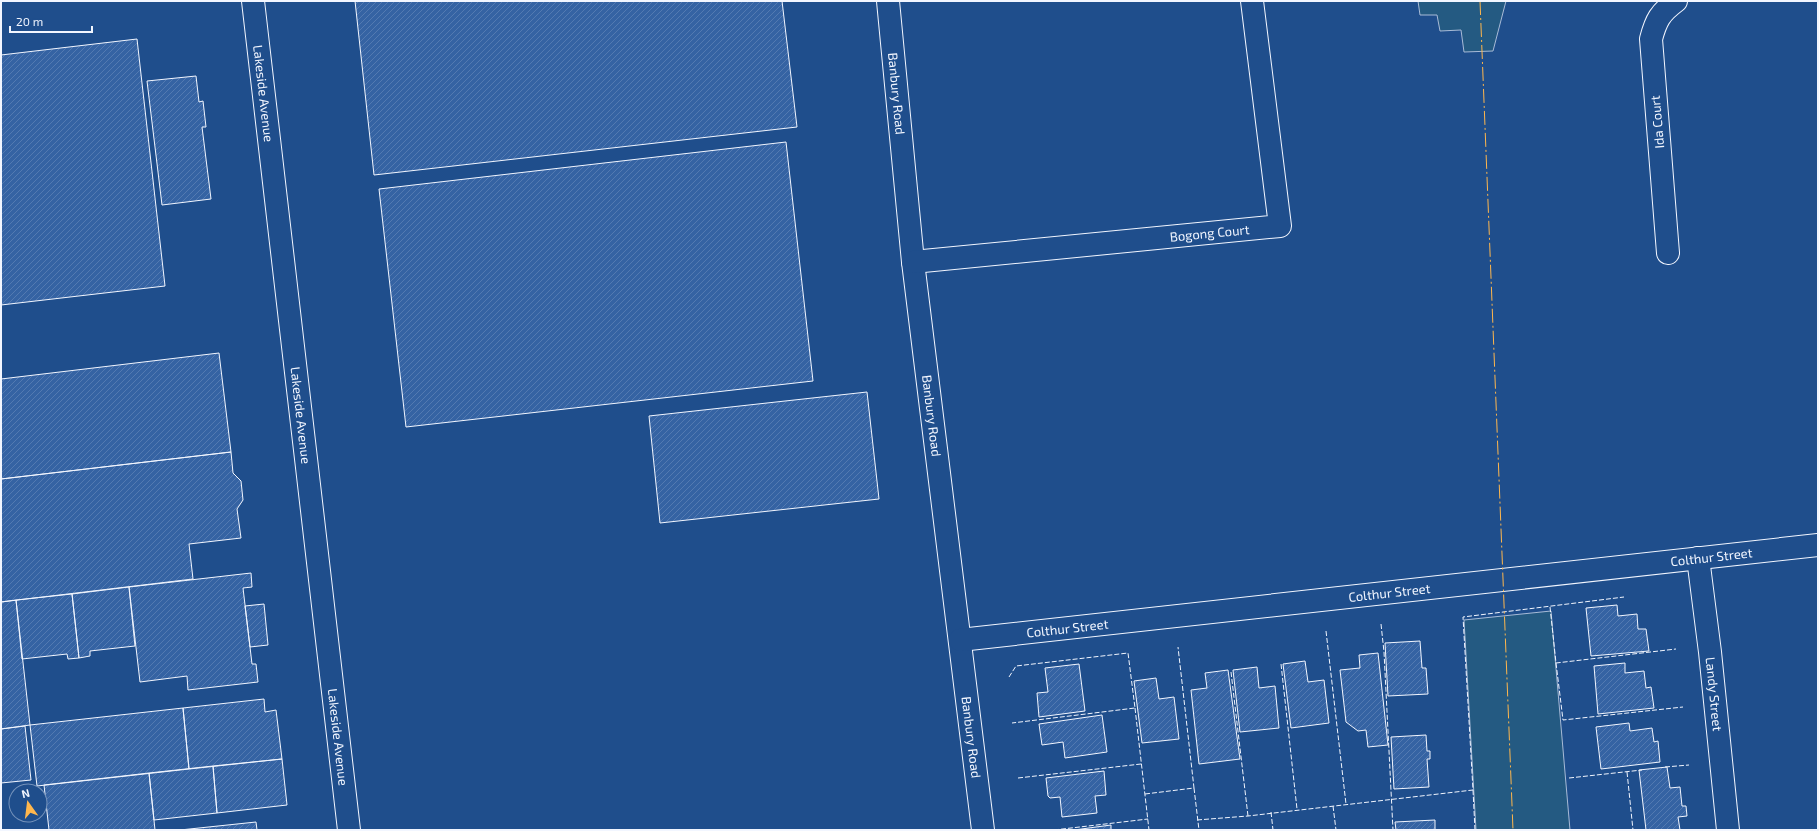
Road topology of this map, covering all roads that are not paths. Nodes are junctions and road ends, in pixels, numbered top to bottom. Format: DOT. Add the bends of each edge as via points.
graph roads {
  1 [pos="253,1"];
  2 [pos="888,1"];
  3 [pos="1252,1"];
  4 [pos="1676,1"];
  5 [pos="1668,253"];
  6 [pos="914,262"];
  7 [pos="1818,545"];
  8 [pos="1698,558"];
  9 [pos="960,640"];
  10 [pos="349,830"];
  11 [pos="983,830"];
  12 [pos="1728,830"];
  1 -- 10 [label="street, Lakeside Avenue"];
  2 -- 6 [label="street, Banbury Road"];
  3 -- 6 [label="street, Bogong Court" via="1280,226"];
  4 -- 5 [label="street, Ida Court" via="1663,11 1655,24 1651,39"];
  6 -- 9 [label="street, Banbury Road"];
  7 -- 8 [label="street, Colthur Street"];
  8 -- 9 [label="street, Colthur Street"];
  8 -- 12 [label="street, Landy Street"];
  9 -- 11 [label="street, Banbury Road"];
}
